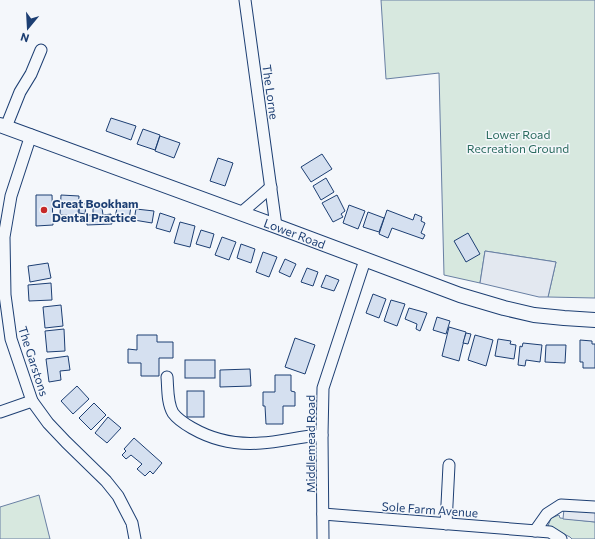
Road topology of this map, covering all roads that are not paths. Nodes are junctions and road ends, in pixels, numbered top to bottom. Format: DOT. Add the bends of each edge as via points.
graph roads {
  1 [pos="245,0"];
  2 [pos="41,50"];
  3 [pos="3,126"];
  4 [pos="31,135"];
  5 [pos="271,187"];
  6 [pos="241,213"];
  7 [pos="276,226"];
  8 [pos="365,260"];
  9 [pos="2,295"];
  10 [pos="595,320"];
  11 [pos="167,377"];
  12 [pos="32,401"];
  13 [pos="0,412"];
  14 [pos="322,435"];
  15 [pos="449,465"];
  16 [pos="595,507"];
  17 [pos="323,514"];
  18 [pos="446,524"];
  19 [pos="535,531"];
  20 [pos="135,539"];
  21 [pos="323,539"];
  22 [pos="561,539"];
  1 -- 5 [label="street, The Lorne"];
  2 -- 3 [label="street"];
  3 -- 4 [label="street, Lower Road"];
  4 -- 6 [label="street, Lower Road"];
  4 -- 9 [label="street, The Garstons" via="11,196 7,217"];
  5 -- 6 [label="street"];
  5 -- 7 [label="street, The Lorne"];
  6 -- 7 [label="street, Lower Road"];
  7 -- 8 [label="street, Lower Road"];
  8 -- 10 [label="street, Lower Road" via="460,295 504,308 534,315"];
  8 -- 14 [label="street, Middlemead Road" via="323,388"];
  9 -- 12 [label="street, The Garstons" via="11,339"];
  11 -- 14 [label="street" via="168,400 172,412 179,420 203,434 242,443"];
  12 -- 13 [label="street"];
  12 -- 20 [label="street, The Garstons" via="48,423 114,491 126,509"];
  14 -- 17 [label="street, Middlemead Road"];
  15 -- 18 [label="street"];
  16 -- 19 [label="street" via="562,505 547,514"];
  17 -- 18 [label="street, Sole Farm Avenue"];
  17 -- 21 [label="street, Middlemead Road"];
  18 -- 19 [label="street, Sole Farm Avenue"];
  19 -- 22 [label="street, Sole Farm Avenue" via="550,532"];
}
